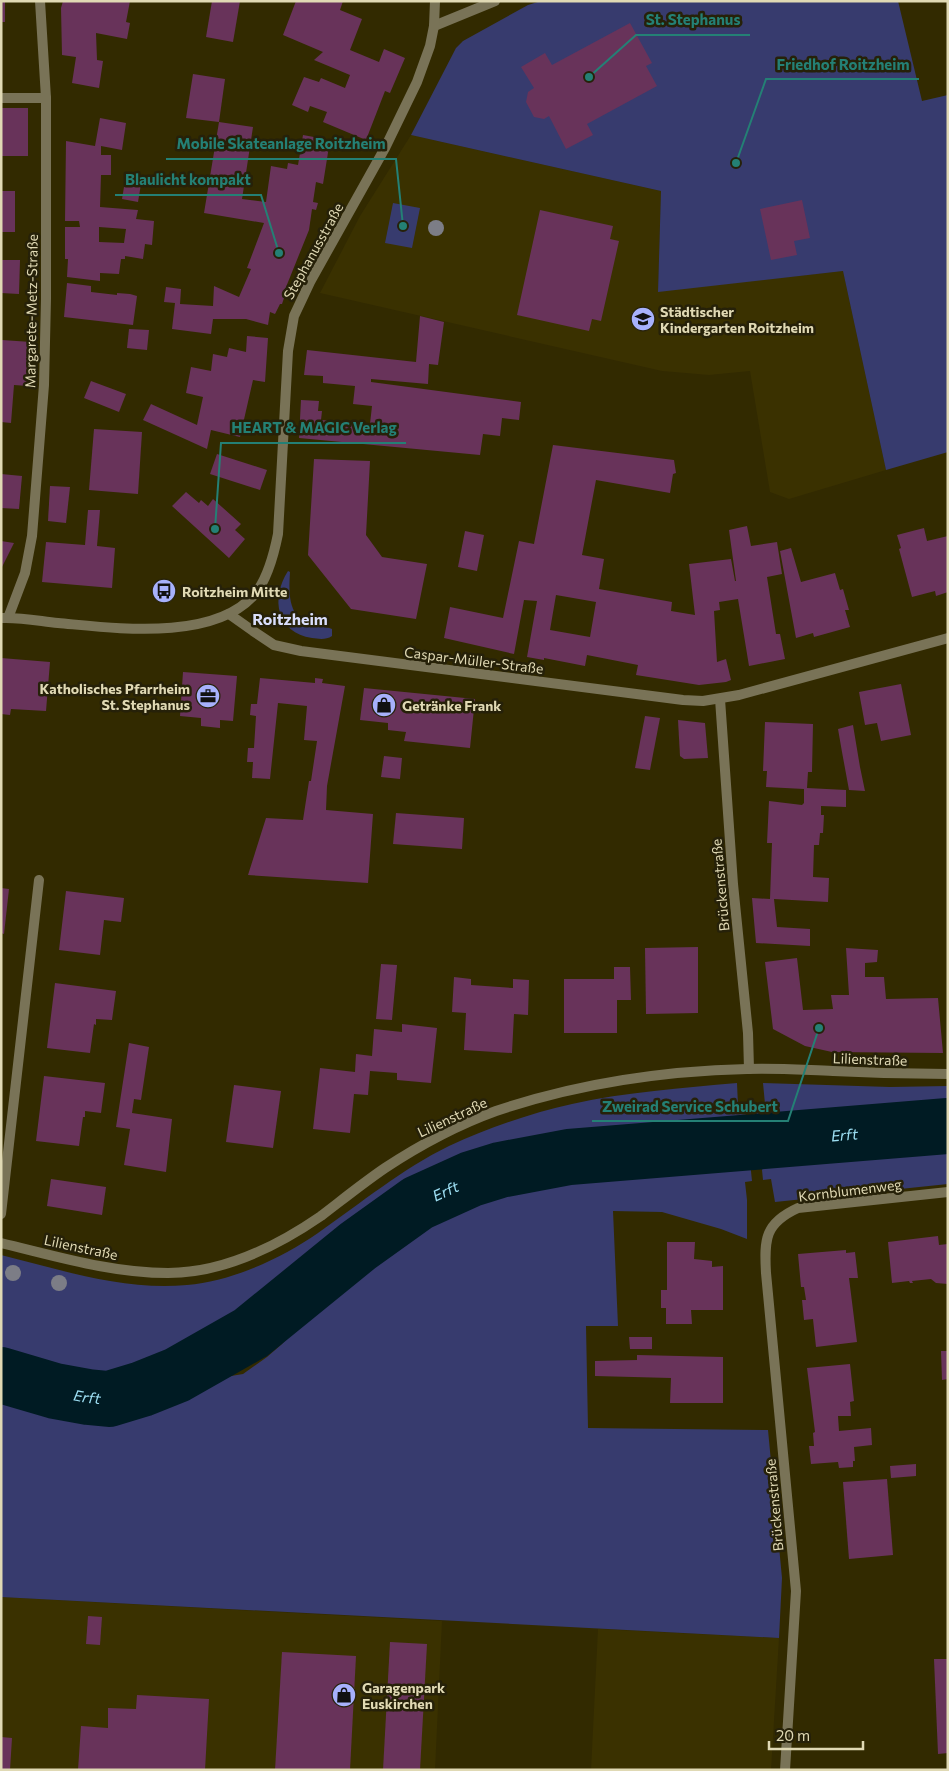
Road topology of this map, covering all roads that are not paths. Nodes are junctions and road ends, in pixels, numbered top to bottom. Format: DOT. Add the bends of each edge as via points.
graph roads {
  1 [pos="40,1"];
  2 [pos="434,1"];
  3 [pos="495,1"];
  4 [pos="434,26"];
  5 [pos="1,98"];
  6 [pos="46,98"];
  7 [pos="229,614"];
  8 [pos="4,618"];
  9 [pos="948,638"];
  10 [pos="720,699"];
  11 [pos="39,880"];
  12 [pos="749,1069"];
  13 [pos="948,1074"];
  14 [pos="948,1192"];
  15 [pos="1,1214"];
  16 [pos="767,1237"];
  17 [pos="1,1243"];
  18 [pos="785,1770"];
  1 -- 6 [label="street, Margarete-Metz-Straße"];
  2 -- 4 [label="street, Stephanusstraße"];
  3 -- 4 [label="street"];
  4 -- 7 [label="street, Stephanusstraße" via="430,46 408,102 294,316 288,351 278,534 263,582 241,607"];
  5 -- 6 [label="street"];
  6 -- 8 [label="street, Margarete-Metz-Straße" via="46,290 32,536 25,573"];
  7 -- 8 [label="street" via="170,628 125,628"];
  7 -- 10 [label="street, Caspar-Müller-Straße" via="274,644 301,651 683,700"];
  9 -- 10 [label="street, Caspar-Müller-Straße"];
  10 -- 12 [label="street, Brückenstraße"];
  11 -- 15 [label="street"];
  12 -- 13 [label="street, Lilienstraße"];
  12 -- 17 [label="street, Lilienstraße" via="611,1083 568,1091 495,1112 420,1146 295,1233 253,1255 210,1268 170,1273 123,1270"];
  14 -- 16 [label="street, Kornblumenweg" via="798,1208 780,1219"];
  16 -- 18 [label="street, Brückenstraße" via="766,1273 796,1591"];
}
